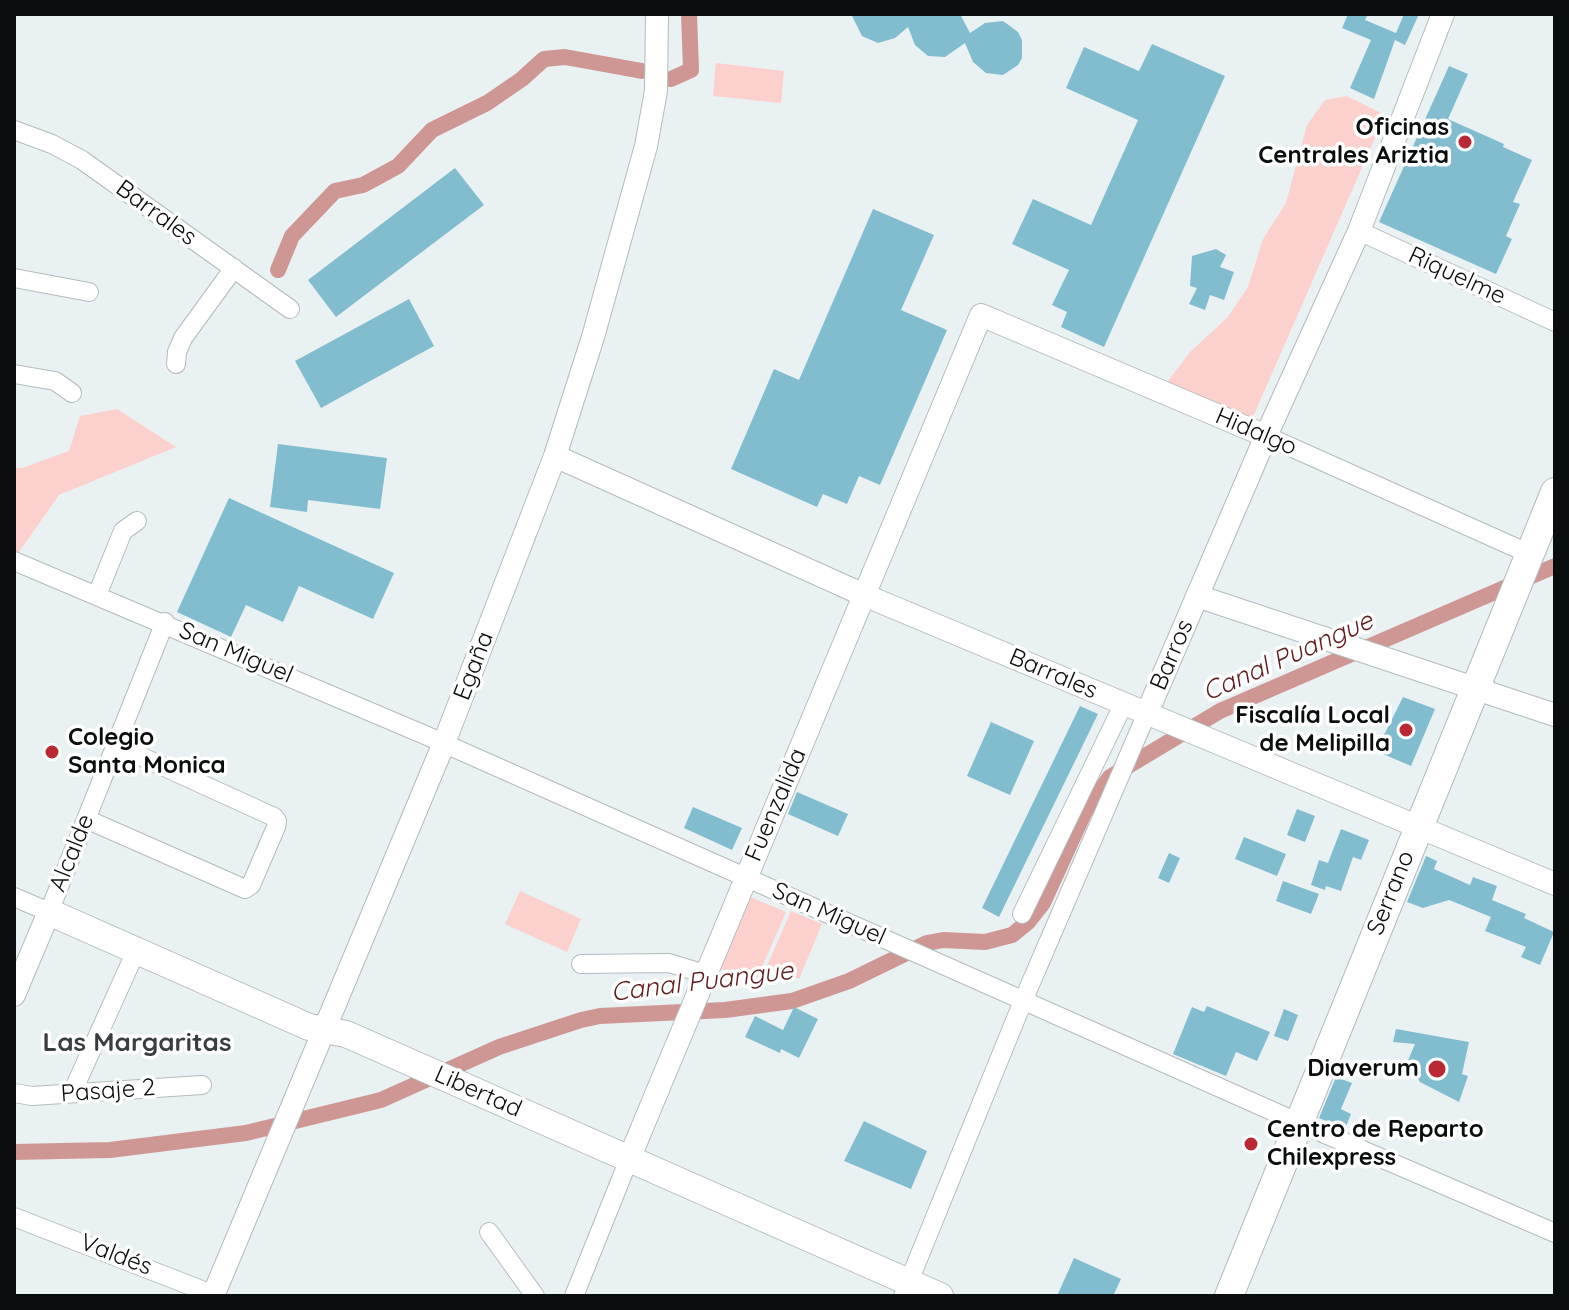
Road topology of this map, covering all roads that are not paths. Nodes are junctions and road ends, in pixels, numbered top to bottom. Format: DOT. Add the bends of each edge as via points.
graph roads {
  1 [pos="657,14"];
  2 [pos="1443,14"];
  3 [pos="14,130"];
  4 [pos="1359,231"];
  5 [pos="234,268"];
  6 [pos="14,278"];
  7 [pos="89,292"];
  8 [pos="290,309"];
  9 [pos="981,315"];
  10 [pos="1555,322"];
  11 [pos="176,364"];
  12 [pos="14,374"];
  13 [pos="72,393"];
  14 [pos="1266,436"];
  15 [pos="555,456"];
  16 [pos="1555,492"];
  17 [pos="137,521"];
  18 [pos="1527,560"];
  19 [pos="14,561"];
  20 [pos="97,595"];
  21 [pos="864,595"];
  22 [pos="1197,596"];
  23 [pos="165,622"];
  24 [pos="1474,688"];
  25 [pos="1124,703"];
  26 [pos="1147,713"];
  27 [pos="1555,715"];
  28 [pos="444,743"];
  29 [pos="116,745"];
  30 [pos="86,819"];
  31 [pos="1418,826"];
  32 [pos="745,877"];
  33 [pos="1555,884"];
  34 [pos="14,897"];
  35 [pos="49,912"];
  36 [pos="1022,914"];
  37 [pos="136,951"];
  38 [pos="581,964"];
  39 [pos="705,974"];
  40 [pos="14,995"];
  41 [pos="1023,1001"];
  42 [pos="326,1029"];
  43 [pos="202,1085"];
  44 [pos="14,1093"];
  45 [pos="72,1093"];
  46 [pos="1298,1122"];
  47 [pos="629,1159"];
  48 [pos="14,1217"];
  49 [pos="489,1232"];
  50 [pos="1555,1233"];
  51 [pos="906,1289"];
  52 [pos="215,1295"];
  53 [pos="535,1296"];
  54 [pos="574,1296"];
  55 [pos="940,1296"];
  56 [pos="1229,1296"];
  1 -- 15 [label="street, Egaña" via="656,91 646,146"];
  2 -- 4 [label="street, Barros"];
  3 -- 5 [label="street, Barrales" via="82,160"];
  4 -- 10 [label="street, Riquelme"];
  4 -- 14 [label="street, Barros"];
  5 -- 8 [label="street, Barrales"];
  5 -- 11 [label="street" via="183,338"];
  6 -- 7 [label="street"];
  9 -- 14 [label="street, Hidalgo"];
  9 -- 21 [label="street, Fuenzalida"];
  12 -- 13 [label="street" via="59,383"];
  14 -- 18 [label="street, Hidalgo"];
  14 -- 22 [label="street, Barros"];
  15 -- 21 [label="street, Barrales"];
  15 -- 28 [label="street, Egaña"];
  16 -- 18 [label="main road, Serrano"];
  17 -- 20 [label="street" via="123,531"];
  18 -- 24 [label="main road, Serrano"];
  19 -- 20 [label="street, San Miguel"];
  20 -- 23 [label="street, San Miguel"];
  21 -- 25 [label="street, Barrales"];
  21 -- 32 [label="street, Fuenzalida"];
  22 -- 24 [label="street"];
  22 -- 26 [label="street, Barros"];
  23 -- 28 [label="street, San Miguel"];
  23 -- 29 [label="street, Alcalde"];
  24 -- 27 [label="street"];
  24 -- 31 [label="main road, Serrano"];
  25 -- 26 [label="street, Barrales"];
  25 -- 36 [label="street"];
  26 -- 31 [label="street, Barrales"];
  26 -- 41 [label="street, Barros"];
  28 -- 32 [label="street, San Miguel"];
  28 -- 42 [label="street, Egaña"];
  29 -- 30 [label="street, Alcalde"];
  29 -- 30 [label="street" via="274,817 276,827 245,889"];
  30 -- 35 [label="street, Alcalde"];
  31 -- 33 [label="street, Barrales"];
  31 -- 46 [label="main road, Serrano"];
  32 -- 39 [label="street, Fuenzalida"];
  32 -- 41 [label="street, San Miguel"];
  34 -- 35 [label="street, Libertad"];
  35 -- 37 [label="main road, Libertad"];
  35 -- 40 [label="street, Alcalde"];
  37 -- 42 [label="main road, Libertad" via="309,1027"];
  37 -- 45 [label="street"];
  38 -- 39 [label="street" via="669,963"];
  39 -- 47 [label="street, Fuenzalida"];
  41 -- 46 [label="street, San Miguel"];
  41 -- 51 [label="street, Barros"];
  42 -- 47 [label="main road, Libertad"];
  42 -- 52 [label="street, Egaña"];
  43 -- 45 [label="street, Pasaje 2"];
  44 -- 45 [label="street, Pasaje 2"];
  46 -- 50 [label="street, San Miguel"];
  46 -- 56 [label="main road, Serrano"];
  47 -- 51 [label="main road, Libertad"];
  47 -- 54 [label="street, Fuenzalida"];
  48 -- 52 [label="street, Valdés"];
  49 -- 53 [label="street"];
  51 -- 55 [label="main road, Libertad"];
}
